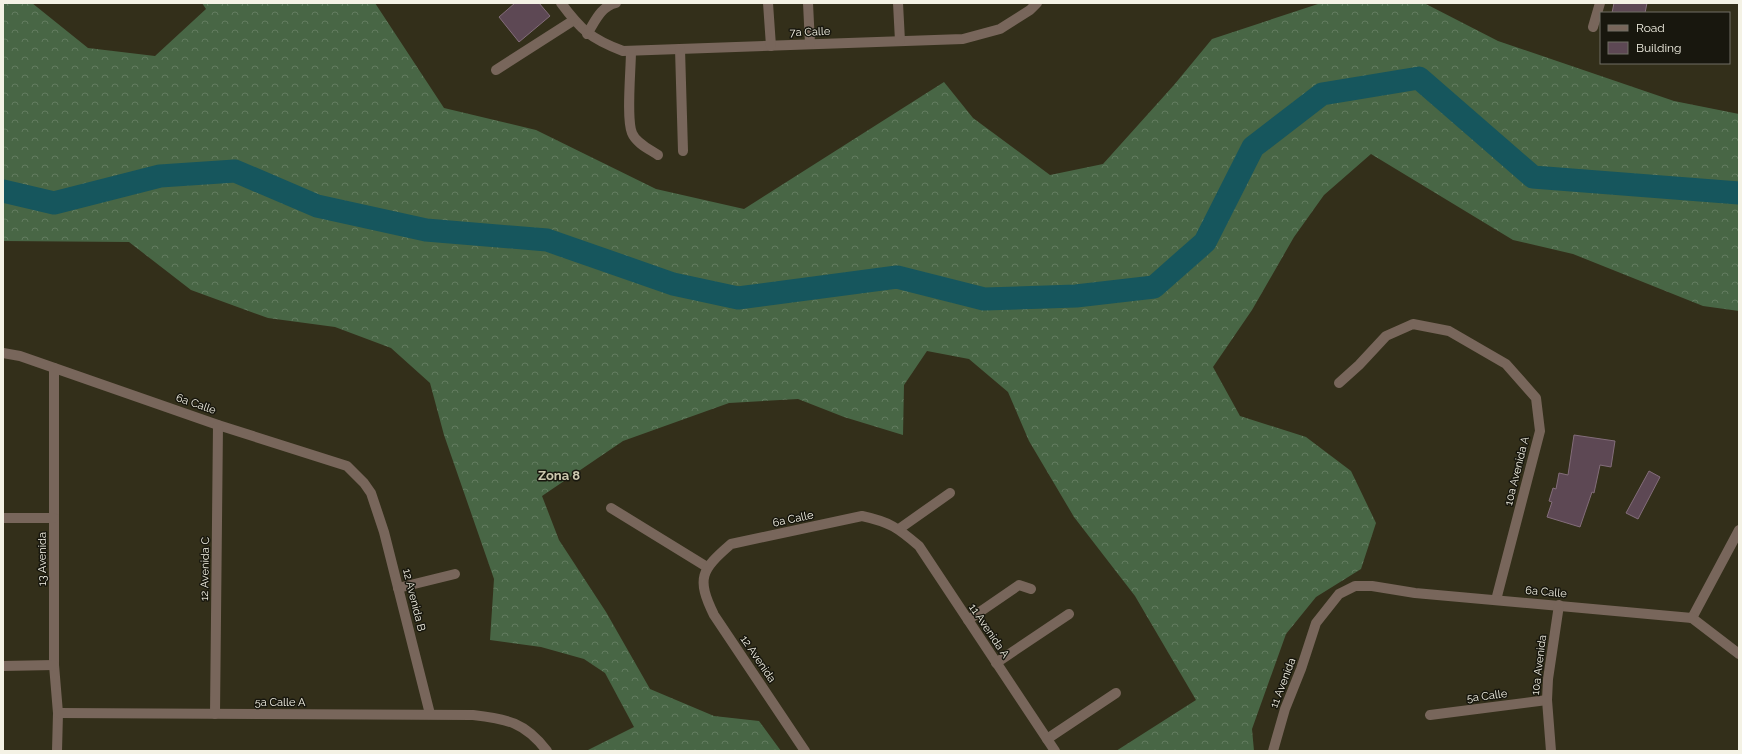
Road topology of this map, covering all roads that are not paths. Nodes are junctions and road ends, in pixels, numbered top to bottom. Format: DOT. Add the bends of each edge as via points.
graph roads {
  1 [pos="560,3"];
  2 [pos="616,3"];
  3 [pos="768,3"];
  4 [pos="808,3"];
  5 [pos="898,3"];
  6 [pos="1600,3"];
  7 [pos="1033,6"];
  8 [pos="574,20"];
  9 [pos="1593,27"];
  10 [pos="588,34"];
  11 [pos="900,41"];
  12 [pos="810,44"];
  13 [pos="771,46"];
  14 [pos="680,49"];
  15 [pos="631,51"];
  16 [pos="496,70"];
  17 [pos="683,151"];
  18 [pos="658,155"];
  19 [pos="3,353"];
  20 [pos="54,368"];
  21 [pos="1338,383"];
  22 [pos="218,425"];
  23 [pos="371,493"];
  24 [pos="950,493"];
  25 [pos="611,508"];
  26 [pos="3,518"];
  27 [pos="54,518"];
  28 [pos="899,529"];
  29 [pos="1739,530"];
  30 [pos="705,571"];
  31 [pos="455,574"];
  32 [pos="398,588"];
  33 [pos="1031,589"];
  34 [pos="1496,600"];
  35 [pos="1559,605"];
  36 [pos="1069,614"];
  37 [pos="1692,618"];
  38 [pos="968,620"];
  39 [pos="1316,623"];
  40 [pos="1739,654"];
  41 [pos="996,663"];
  42 [pos="54,665"];
  43 [pos="3,666"];
  44 [pos="1116,693"];
  45 [pos="1547,700"];
  46 [pos="58,713"];
  47 [pos="215,714"];
  48 [pos="430,714"];
  49 [pos="1430,715"];
  50 [pos="1047,739"];
  51 [pos="56,751"];
  52 [pos="547,751"];
  53 [pos="805,751"];
  54 [pos="1055,751"];
  55 [pos="1273,751"];
  56 [pos="1551,751"];
  1 -- 8 [label="street"];
  2 -- 10 [label="street" via="604,8"];
  3 -- 13 [label="street"];
  4 -- 12 [label="street"];
  5 -- 11 [label="street"];
  6 -- 9 [label="street"];
  7 -- 11 [label="street, 7a Calle" via="1000,29 963,39"];
  8 -- 10 [label="street"];
  8 -- 16 [label="street"];
  10 -- 15 [label="street, 7a Calle" via="604,44 623,51"];
  11 -- 12 [label="street, 7a Calle"];
  12 -- 13 [label="street, 7a Calle"];
  13 -- 14 [label="street, 7a Calle"];
  14 -- 15 [label="street, 7a Calle"];
  14 -- 17 [label="street"];
  15 -- 18 [label="street" via="629,108 632,132 637,140"];
  19 -- 20 [label="street, 6a Calle"];
  20 -- 22 [label="street, 6a Calle"];
  20 -- 27 [label="street, 13 Avenida"];
  21 -- 34 [label="street, 10a Avenida A" via="1386,336 1413,324 1449,331 1506,364 1536,398 1540,431"];
  22 -- 23 [label="street, 6a Calle" via="347,466"];
  22 -- 47 [label="street, 12 Avenida C"];
  23 -- 32 [label="street, 12 Avenida B"];
  24 -- 28 [label="street"];
  25 -- 30 [label="street"];
  26 -- 27 [label="street"];
  27 -- 42 [label="street, 13 Avenida"];
  28 -- 30 [label="street, 6a Calle" via="862,516 731,544 714,558"];
  28 -- 38 [label="street, 11 Avenida A" via="919,546"];
  29 -- 37 [label="street"];
  30 -- 53 [label="street, 12 Avenida" via="705,597 714,615"];
  31 -- 32 [label="street"];
  32 -- 48 [label="street, 12 Avenida B"];
  33 -- 38 [label="street" via="1019,585"];
  34 -- 35 [label="street, 6a Calle"];
  34 -- 39 [label="street, 6a Calle" via="1355,586 1338,594"];
  35 -- 37 [label="street, 6a Calle"];
  35 -- 45 [label="street, 10a Avenida"];
  36 -- 41 [label="street"];
  37 -- 40 [label="street"];
  38 -- 41 [label="street, 11 Avenida A"];
  39 -- 55 [label="street, 11 Avenida"];
  41 -- 50 [label="street, 11 Avenida A"];
  42 -- 43 [label="street"];
  42 -- 46 [label="street, 13 Avenida"];
  44 -- 50 [label="street"];
  45 -- 49 [label="street, 5a Calle"];
  45 -- 56 [label="street, 10a Avenida"];
  46 -- 47 [label="street, 5a Calle A"];
  46 -- 51 [label="street, 13 Avenida"];
  47 -- 48 [label="street, 5a Calle A"];
  48 -- 52 [label="street, 5a Calle A" via="502,718 518,724 540,741"];
  50 -- 54 [label="street, 11 Avenida A"];
}
